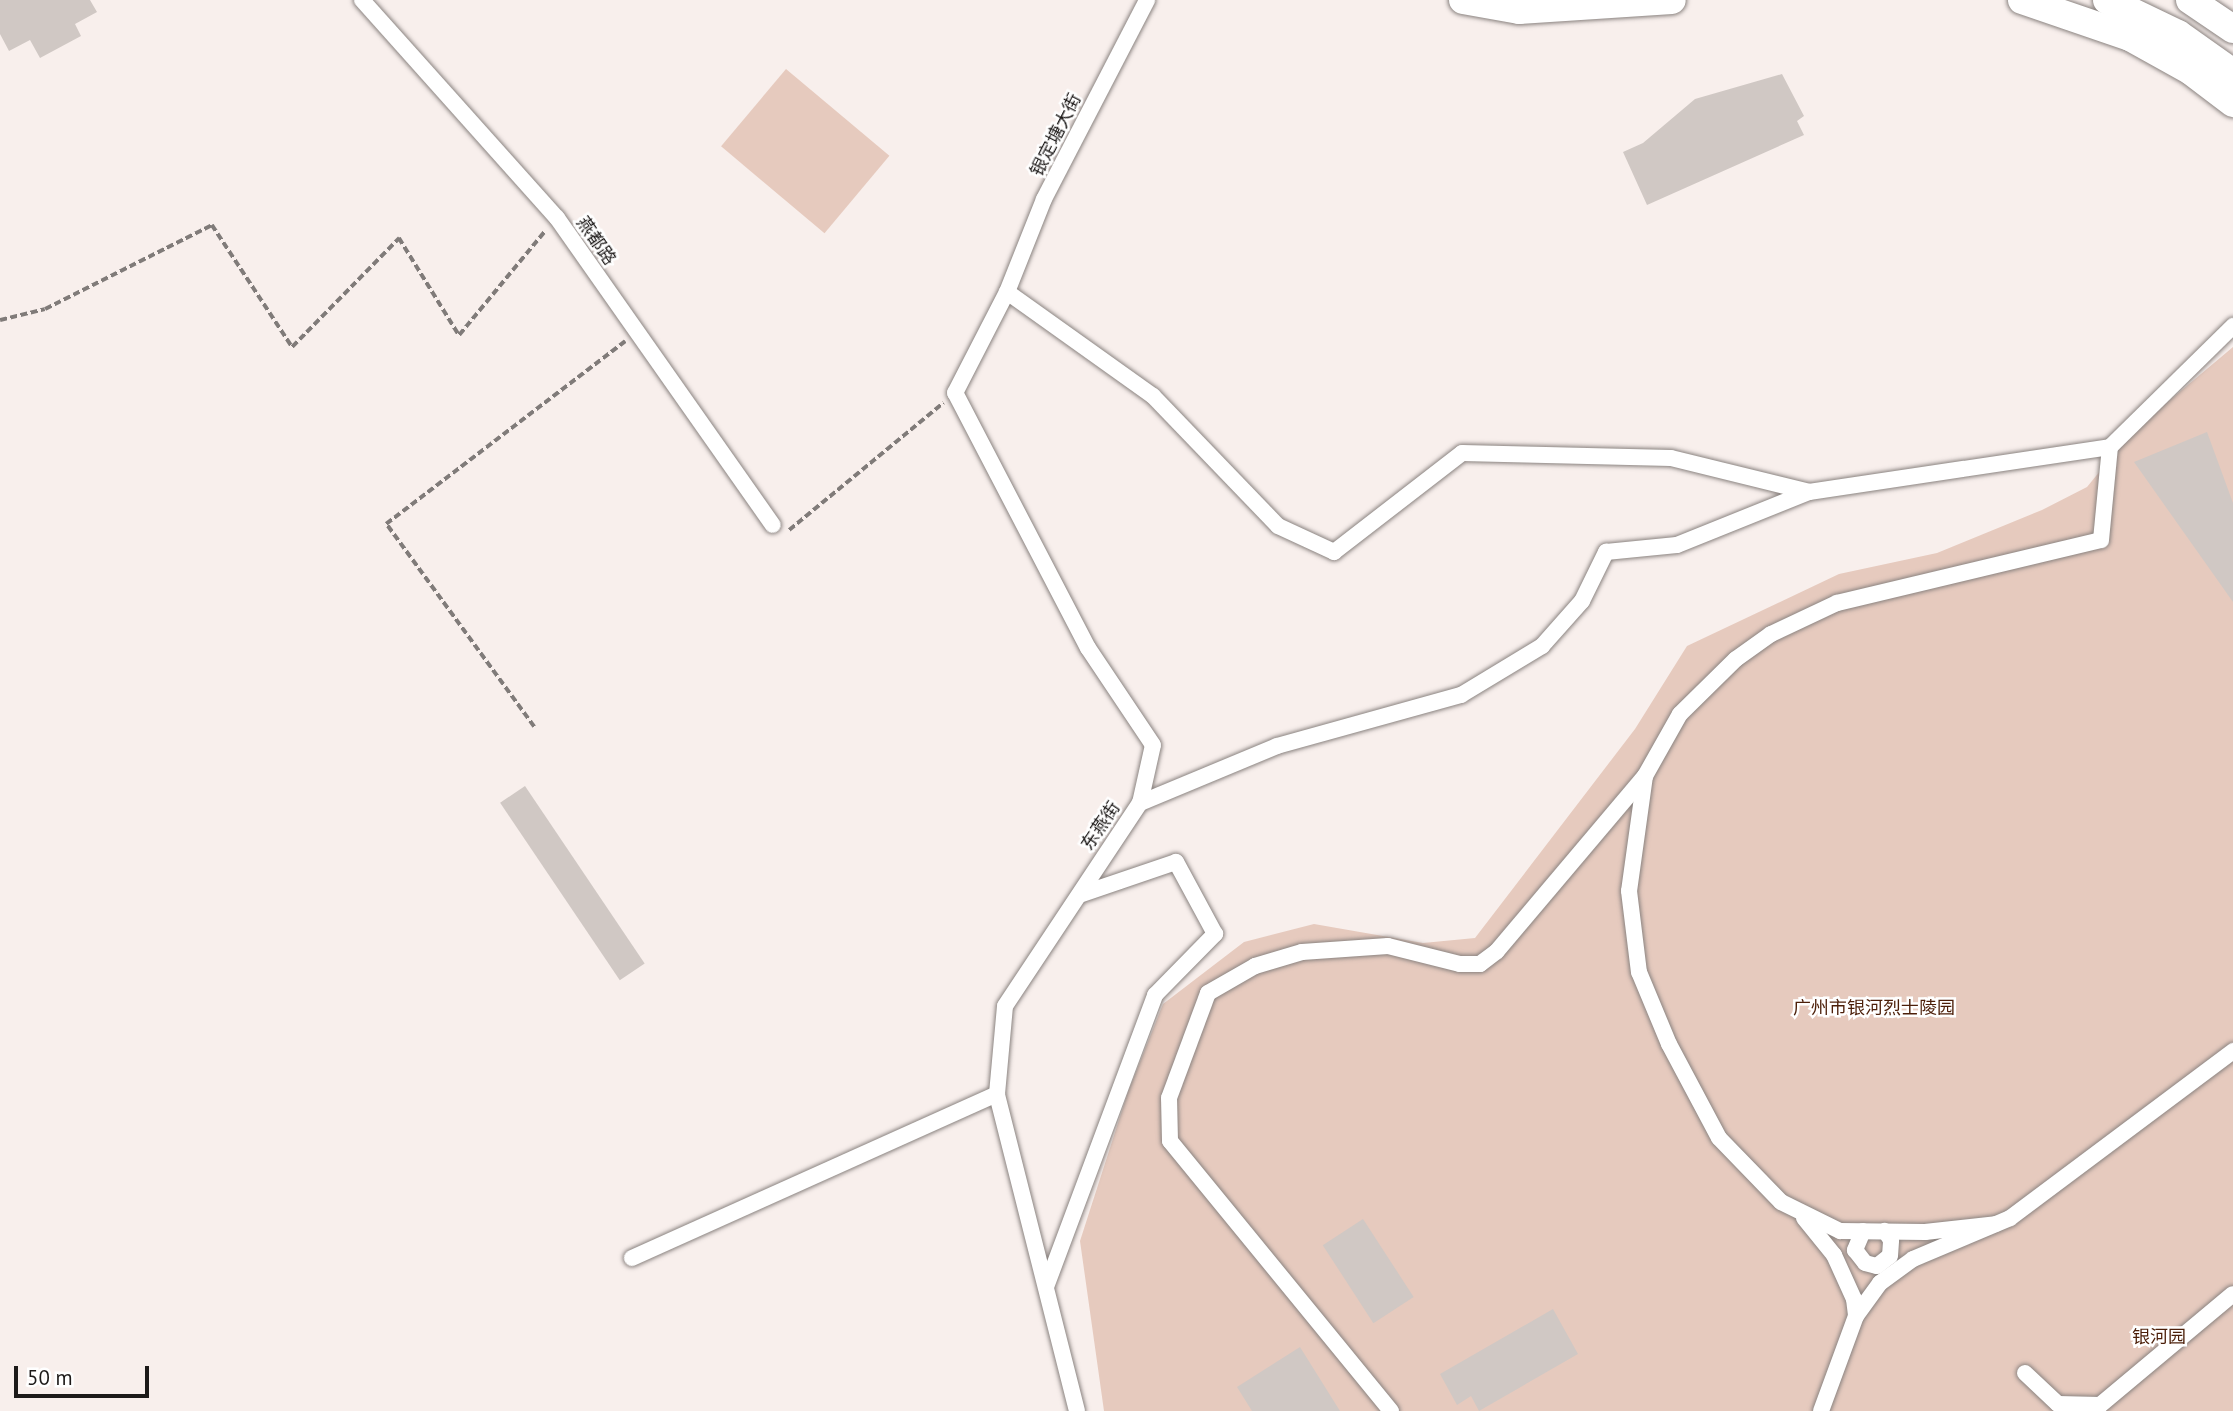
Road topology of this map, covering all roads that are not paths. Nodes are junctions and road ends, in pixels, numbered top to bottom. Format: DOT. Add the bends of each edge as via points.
graph roads {
  1 [pos="362,0"];
  2 [pos="1147,0"];
  3 [pos="1463,0"];
  4 [pos="1672,0"];
  5 [pos="2022,0"];
  6 [pos="2107,0"];
  7 [pos="2190,0"];
  8 [pos="2233,29"];
  9 [pos="2233,72"];
  10 [pos="2233,103"];
  11 [pos="1007,292"];
  12 [pos="2233,326"];
  13 [pos="2110,447"];
  14 [pos="1809,492"];
  15 [pos="776,531"];
  16 [pos="1645,776"];
  17 [pos="1140,803"];
  18 [pos="1079,895"];
  19 [pos="2233,1051"];
  20 [pos="997,1094"];
  21 [pos="1796,1210"];
  22 [pos="1996,1224"];
  23 [pos="1863,1231"];
  24 [pos="1885,1231"];
  25 [pos="1890,1256"];
  26 [pos="632,1258"];
  27 [pos="1906,1264"];
  28 [pos="1874,1265"];
  29 [pos="1880,1283"];
  30 [pos="1045,1287"];
  31 [pos="2233,1294"];
  32 [pos="1856,1315"];
  33 [pos="2025,1373"];
  34 [pos="2097,1408"];
  35 [pos="1077,1411"];
  36 [pos="1391,1411"];
  37 [pos="1821,1411"];
  1 -- 15 [label="street, 燕都路" via="556,218"];
  2 -- 11 [label="street, 银定塘大街" via="1044,199"];
  3 -- 4 [label="highway" via="1519,9"];
  5 -- 10 [label="highway" via="2130,37 2191,71"];
  6 -- 9 [label="highway" via="2149,19"];
  7 -- 8 [label="highway"];
  11 -- 14 [label="street" via="1153,396 1278,526 1334,552 1462,453 1671,458"];
  11 -- 17 [label="street, 东燕街" via="955,393 1088,648 1153,745"];
  12 -- 13 [label="street"];
  13 -- 14 [label="street"];
  13 -- 16 [label="street" via="2101,540 1837,603 1771,634 1736,659 1679,715"];
  14 -- 17 [label="street" via="1677,545 1606,552 1582,601 1542,646 1461,695 1277,746"];
  16 -- 21 [label="street" via="1629,891 1639,972 1669,1044 1719,1138 1781,1202"];
  16 -- 36 [label="street" via="1497,951 1480,964 1461,964 1388,946 1302,952 1255,966 1208,993 1169,1098 1170,1141"];
  17 -- 18 [label="street, 东燕街"];
  18 -- 20 [label="street, 东燕街" via="1005,1006"];
  18 -- 30 [label="street" via="1176,862 1216,934 1154,995"];
  19 -- 22 [label="street"];
  20 -- 26 [label="street"];
  20 -- 30 [label="street, 东燕街"];
  21 -- 23 [label="street" via="1840,1231"];
  21 -- 32 [label="street" via="1834,1255 1854,1299"];
  22 -- 24 [label="street"];
  22 -- 27 [label="street"];
  23 -- 24 [label="street"];
  23 -- 28 [label="street" via="1855,1250 1865,1263"];
  24 -- 25 [label="street" via="1891,1240"];
  25 -- 27 [label="street"];
  25 -- 28 [label="street"];
  27 -- 29 [label="street"];
  28 -- 29 [label="street" via="1882,1270"];
  29 -- 32 [label="street"];
  30 -- 35 [label="street, 东燕街"];
  31 -- 34 [label="street"];
  32 -- 37 [label="street"];
  33 -- 34 [label="street" via="2058,1404"];
}
